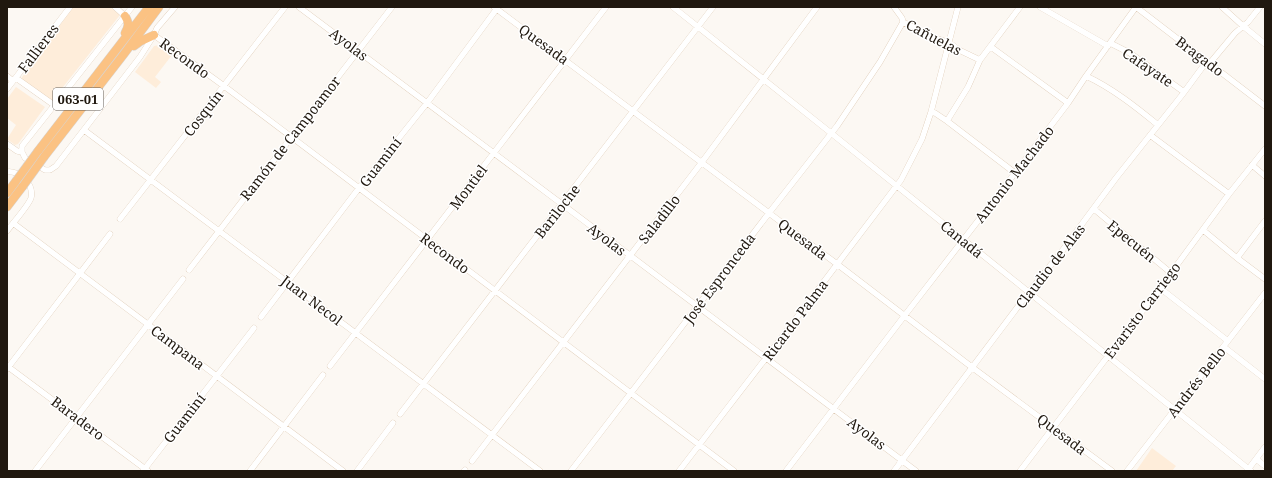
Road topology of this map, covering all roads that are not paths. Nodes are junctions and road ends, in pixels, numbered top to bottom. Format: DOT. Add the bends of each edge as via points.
graph roads {
  1 [pos="70,7"];
  2 [pos="115,7"];
  3 [pos="132,7"];
  4 [pos="149,7"];
  5 [pos="159,7"];
  6 [pos="175,7"];
  7 [pos="285,7"];
  8 [pos="299,7"];
  9 [pos="392,7"];
  10 [pos="606,7"];
  11 [pos="672,7"];
  12 [pos="713,7"];
  13 [pos="817,7"];
  14 [pos="894,7"];
  15 [pos="958,7"];
  16 [pos="1020,7"];
  17 [pos="1040,7"];
  18 [pos="1136,7"];
  19 [pos="1222,7"];
  20 [pos="1260,7"];
  21 [pos="496,8"];
  22 [pos="126,16"];
  23 [pos="903,22"];
  24 [pos="1243,26"];
  25 [pos="697,27"];
  26 [pos="154,35"];
  27 [pos="950,42"];
  28 [pos="1265,44"];
  29 [pos="1109,45"];
  30 [pos="118,47"];
  31 [pos="990,47"];
  32 [pos="358,51"];
  33 [pos="124,54"];
  34 [pos="566,60"];
  35 [pos="980,60"];
  36 [pos="1208,62"];
  37 [pos="7,76"];
  38 [pos="1086,76"];
  39 [pos="14,79"];
  40 [pos="764,79"];
  41 [pos="224,86"];
  42 [pos="7,89"];
  43 [pos="1184,92"];
  44 [pos="427,103"];
  45 [pos="1068,103"];
  46 [pos="54,105"];
  47 [pos="1265,106"];
  48 [pos="633,110"];
  49 [pos="931,112"];
  50 [pos="947,121"];
  51 [pos="1158,125"];
  52 [pos="84,130"];
  53 [pos="831,133"];
  54 [pos="1150,135"];
  55 [pos="292,137"];
  56 [pos="7,144"];
  57 [pos="1265,149"];
  58 [pos="22,152"];
  59 [pos="494,152"];
  60 [pos="41,154"];
  61 [pos="702,162"];
  62 [pos="1252,166"];
  63 [pos="7,172"];
  64 [pos="1015,173"];
  65 [pos="1265,176"];
  66 [pos="151,180"];
  67 [pos="19,184"];
  68 [pos="897,186"];
  69 [pos="359,188"];
  70 [pos="7,193"];
  71 [pos="1229,194"];
  72 [pos="562,205"];
  73 [pos="7,207"];
  74 [pos="1094,209"];
  75 [pos="769,213"];
  76 [pos="120,219"];
  77 [pos="1265,221"];
  78 [pos="13,223"];
  79 [pos="1203,230"];
  80 [pos="7,231"];
  81 [pos="218,231"];
  82 [pos="110,234"];
  83 [pos="428,240"];
  84 [pos="963,240"];
  85 [pos="630,256"];
  86 [pos="1237,258"];
  87 [pos="837,264"];
  88 [pos="188,270"];
  89 [pos="1171,273"];
  90 [pos="81,274"];
  91 [pos="183,278"];
  92 [pos="1265,279"];
  93 [pos="288,281"];
  94 [pos="1160,288"];
  95 [pos="494,291"];
  96 [pos="1029,292"];
  97 [pos="1265,293"];
  98 [pos="698,306"];
  99 [pos="904,315"];
  100 [pos="261,317"];
  101 [pos="147,324"];
  102 [pos="254,328"];
  103 [pos="355,333"];
  104 [pos="1228,341"];
  105 [pos="563,342"];
  106 [pos="1224,347"];
  107 [pos="1107,356"];
  108 [pos="766,358"];
  109 [pos="330,366"];
  110 [pos="7,367"];
  111 [pos="973,368"];
  112 [pos="216,376"];
  113 [pos="323,376"];
  114 [pos="1265,379"];
  115 [pos="423,384"];
  116 [pos="631,393"];
  117 [pos="834,409"];
  118 [pos="1174,410"];
  119 [pos="400,414"];
  120 [pos="77,417"];
  121 [pos="393,423"];
  122 [pos="284,427"];
  123 [pos="1053,427"];
  124 [pos="492,434"];
  125 [pos="699,444"];
  126 [pos="1265,447"];
  127 [pos="1256,459"];
  128 [pos="472,461"];
  129 [pos="902,461"];
  130 [pos="1265,466"];
  131 [pos="145,470"];
  132 [pos="1248,470"];
  133 [pos="35,471"];
  134 [pos="250,471"];
  135 [pos="342,471"];
  136 [pos="357,471"];
  137 [pos="540,471"];
  138 [pos="571,471"];
  139 [pos="678,471"];
  140 [pos="734,471"];
  141 [pos="786,471"];
  142 [pos="894,471"];
  143 [pos="916,471"];
  144 [pos="1020,471"];
  145 [pos="1112,471"];
  146 [pos="1127,471"];
  1 -- 39 [label="street, Fallieres"];
  2 -- 22 [label="street"];
  3 -- 22 [label="street"];
  4 -- 30 [label="highway, 063-01"];
  5 -- 33 [label="highway, 063-01"];
  6 -- 26 [label="street"];
  7 -- 41 [label="street, Cosquín"];
  8 -- 32 [label="street, Ayolas"];
  9 -- 32 [label="street, Ramón de Campoamor"];
  10 -- 34 [label="street, Montiel"];
  11 -- 25 [label="street, Canadá"];
  12 -- 25 [label="street, Bariloche"];
  13 -- 40 [label="street, Saladillo"];
  14 -- 23 [label="street, Cañuelas"];
  15 -- 27 [label="street, Ricardo Palma"];
  16 -- 31 [label="street"];
  17 -- 29 [label="street, Cafayate"];
  18 -- 29 [label="street, Antonio Machado"];
  18 -- 36 [label="street, Bragado"];
  19 -- 24 [label="street"];
  20 -- 24 [label="street, Claudio de Alas"];
  21 -- 34 [label="street, Quesada"];
  21 -- 44 [label="street, Guaminí"];
  22 -- 30 [label="highway" via="128,28"];
  22 -- 46 [label="street"];
  23 -- 27 [label="street, Cañuelas" via="930,36"];
  23 -- 53 [label="street, José Espronceda" via="878,66"];
  24 -- 28 [label="street"];
  24 -- 36 [label="street, Claudio de Alas"];
  25 -- 40 [label="street, Canadá"];
  25 -- 48 [label="street, Bariloche"];
  26 -- 33 [label="highway"];
  26 -- 41 [label="street, Recondo"];
  26 -- 52 [label="street"];
  27 -- 35 [label="street, Cañuelas" via="959,50"];
  27 -- 49 [label="street, Ricardo Palma"];
  29 -- 38 [label="street, Antonio Machado"];
  29 -- 43 [label="street, Cafayate" via="1130,53"];
  30 -- 60 [label="highway, 063-01"];
  31 -- 35 [label="street"];
  31 -- 45 [label="street"];
  32 -- 44 [label="street, Ayolas"];
  32 -- 55 [label="street, Ramón de Campoamor"];
  33 -- 60 [label="highway, 063-01"];
  34 -- 48 [label="street, Quesada"];
  34 -- 59 [label="street, Montiel"];
  35 -- 50 [label="street" via="968,87"];
  36 -- 43 [label="street, Claudio de Alas"];
  36 -- 47 [label="street, Bragado"];
  37 -- 39 [label="street"];
  38 -- 45 [label="street, Antonio Machado"];
  38 -- 51 [label="street" via="1138,108"];
  39 -- 42 [label="street, Fallieres"];
  39 -- 46 [label="street"];
  40 -- 53 [label="street, Canadá"];
  40 -- 61 [label="street, Saladillo"];
  41 -- 55 [label="street, Recondo"];
  41 -- 66 [label="street, Cosquín"];
  43 -- 51 [label="street, Claudio de Alas"];
  44 -- 59 [label="street, Ayolas"];
  44 -- 69 [label="street, Guaminí"];
  45 -- 64 [label="street, Antonio Machado"];
  46 -- 58 [label="street" via="22,146"];
  48 -- 61 [label="street, Quesada"];
  48 -- 72 [label="street, Bariloche"];
  49 -- 50 [label="street"];
  49 -- 68 [label="street, Ricardo Palma" via="922,139"];
  50 -- 64 [label="street"];
  51 -- 54 [label="street, Claudio de Alas"];
  52 -- 58 [label="street" via="50,170 45,170 26,158"];
  52 -- 66 [label="street, Juan Necol"];
  53 -- 68 [label="street, Canadá"];
  53 -- 75 [label="street, José Espronceda"];
  54 -- 71 [label="street"];
  54 -- 74 [label="street, Claudio de Alas"];
  55 -- 69 [label="street, Recondo"];
  55 -- 81 [label="street, Ramón de Campoamor"];
  56 -- 58 [label="street"];
  57 -- 62 [label="street, Evaristo Carriego"];
  59 -- 72 [label="street, Ayolas"];
  59 -- 83 [label="street, Montiel"];
  60 -- 67 [label="highway, 063-01, bridge"];
  61 -- 75 [label="street, Quesada"];
  61 -- 85 [label="street, Saladillo"];
  62 -- 65 [label="street"];
  62 -- 71 [label="street, Evaristo Carriego"];
  63 -- 78 [label="street" via="18,174 25,179 31,189 30,201"];
  64 -- 84 [label="street, Antonio Machado"];
  66 -- 76 [label="street, Cosquín"];
  66 -- 81 [label="street, Juan Necol"];
  67 -- 70 [label="highway, 063-01"];
  67 -- 73 [label="highway, 063-01"];
  68 -- 84 [label="street, Canadá"];
  68 -- 87 [label="street, Ricardo Palma"];
  69 -- 83 [label="street, Recondo"];
  69 -- 93 [label="street, Guaminí"];
  71 -- 79 [label="street, Evaristo Carriego"];
  72 -- 85 [label="street, Ayolas"];
  72 -- 95 [label="street, Bariloche"];
  74 -- 89 [label="street, Epecuén"];
  74 -- 96 [label="street, Claudio de Alas"];
  75 -- 87 [label="street, Quesada"];
  75 -- 98 [label="street, José Espronceda"];
  77 -- 86 [label="street"];
  78 -- 80 [label="street"];
  78 -- 90 [label="street, Campana"];
  79 -- 86 [label="street"];
  79 -- 89 [label="street, Evaristo Carriego"];
  81 -- 88 [label="street, Ramón de Campoamor"];
  81 -- 93 [label="street, Juan Necol"];
  82 -- 90 [label="street"];
  83 -- 95 [label="street, Recondo"];
  83 -- 103 [label="street, Montiel"];
  84 -- 96 [label="street, Canadá"];
  84 -- 99 [label="street, Antonio Machado"];
  85 -- 98 [label="street, Ayolas"];
  85 -- 105 [label="street, Saladillo"];
  86 -- 92 [label="street"];
  87 -- 99 [label="street, Quesada"];
  87 -- 108 [label="street, Ricardo Palma"];
  89 -- 94 [label="street, Evaristo Carriego"];
  90 -- 101 [label="street, Campana"];
  90 -- 110 [label="street"];
  91 -- 101 [label="street"];
  93 -- 100 [label="street, Guaminí"];
  93 -- 103 [label="street, Juan Necol"];
  94 -- 104 [label="street"];
  94 -- 107 [label="street, Evaristo Carriego"];
  95 -- 105 [label="street, Recondo"];
  95 -- 115 [label="street, Bariloche"];
  96 -- 107 [label="street, Canadá"];
  96 -- 111 [label="street, Claudio de Alas"];
  97 -- 104 [label="street, Andrés Bello"];
  98 -- 108 [label="street, Ayolas"];
  98 -- 116 [label="street, José Espronceda"];
  99 -- 111 [label="street, Quesada"];
  99 -- 117 [label="street, Antonio Machado"];
  101 -- 112 [label="street, Campana"];
  101 -- 120 [label="street"];
  102 -- 112 [label="street, Guaminí"];
  103 -- 109 [label="street, Montiel"];
  103 -- 115 [label="street, Juan Necol"];
  104 -- 106 [label="street, Andrés Bello"];
  105 -- 116 [label="street, Recondo"];
  105 -- 124 [label="street, Saladillo"];
  106 -- 114 [label="street"];
  106 -- 118 [label="street, Andrés Bello"];
  107 -- 118 [label="street, Canadá"];
  107 -- 123 [label="street, Evaristo Carriego"];
  108 -- 117 [label="street, Ayolas"];
  108 -- 125 [label="street, Ricardo Palma"];
  110 -- 120 [label="street, Baradero"];
  111 -- 123 [label="street, Quesada"];
  111 -- 129 [label="street, Claudio de Alas"];
  112 -- 122 [label="street, Campana"];
  112 -- 131 [label="street, Guaminí"];
  113 -- 122 [label="street"];
  115 -- 119 [label="street, Bariloche"];
  115 -- 124 [label="street, Juan Necol"];
  116 -- 125 [label="street, Recondo"];
  116 -- 138 [label="street, José Espronceda"];
  117 -- 129 [label="street, Ayolas"];
  117 -- 141 [label="street, Antonio Machado"];
  118 -- 132 [label="street, Canadá"];
  118 -- 146 [label="street, Andrés Bello"];
  120 -- 131 [label="street, Baradero"];
  120 -- 133 [label="street"];
  121 -- 136 [label="street"];
  122 -- 134 [label="street"];
  122 -- 135 [label="street, Campana"];
  123 -- 144 [label="street, Evaristo Carriego"];
  123 -- 145 [label="street, Quesada"];
  124 -- 128 [label="street, Saladillo"];
  124 -- 137 [label="street, Juan Necol"];
  125 -- 139 [label="street, Ricardo Palma"];
  125 -- 140 [label="street, Recondo"];
  126 -- 127 [label="street"];
  127 -- 130 [label="street"];
  127 -- 132 [label="street"];
  129 -- 142 [label="street, Claudio de Alas"];
  129 -- 143 [label="street, Ayolas"];
}
